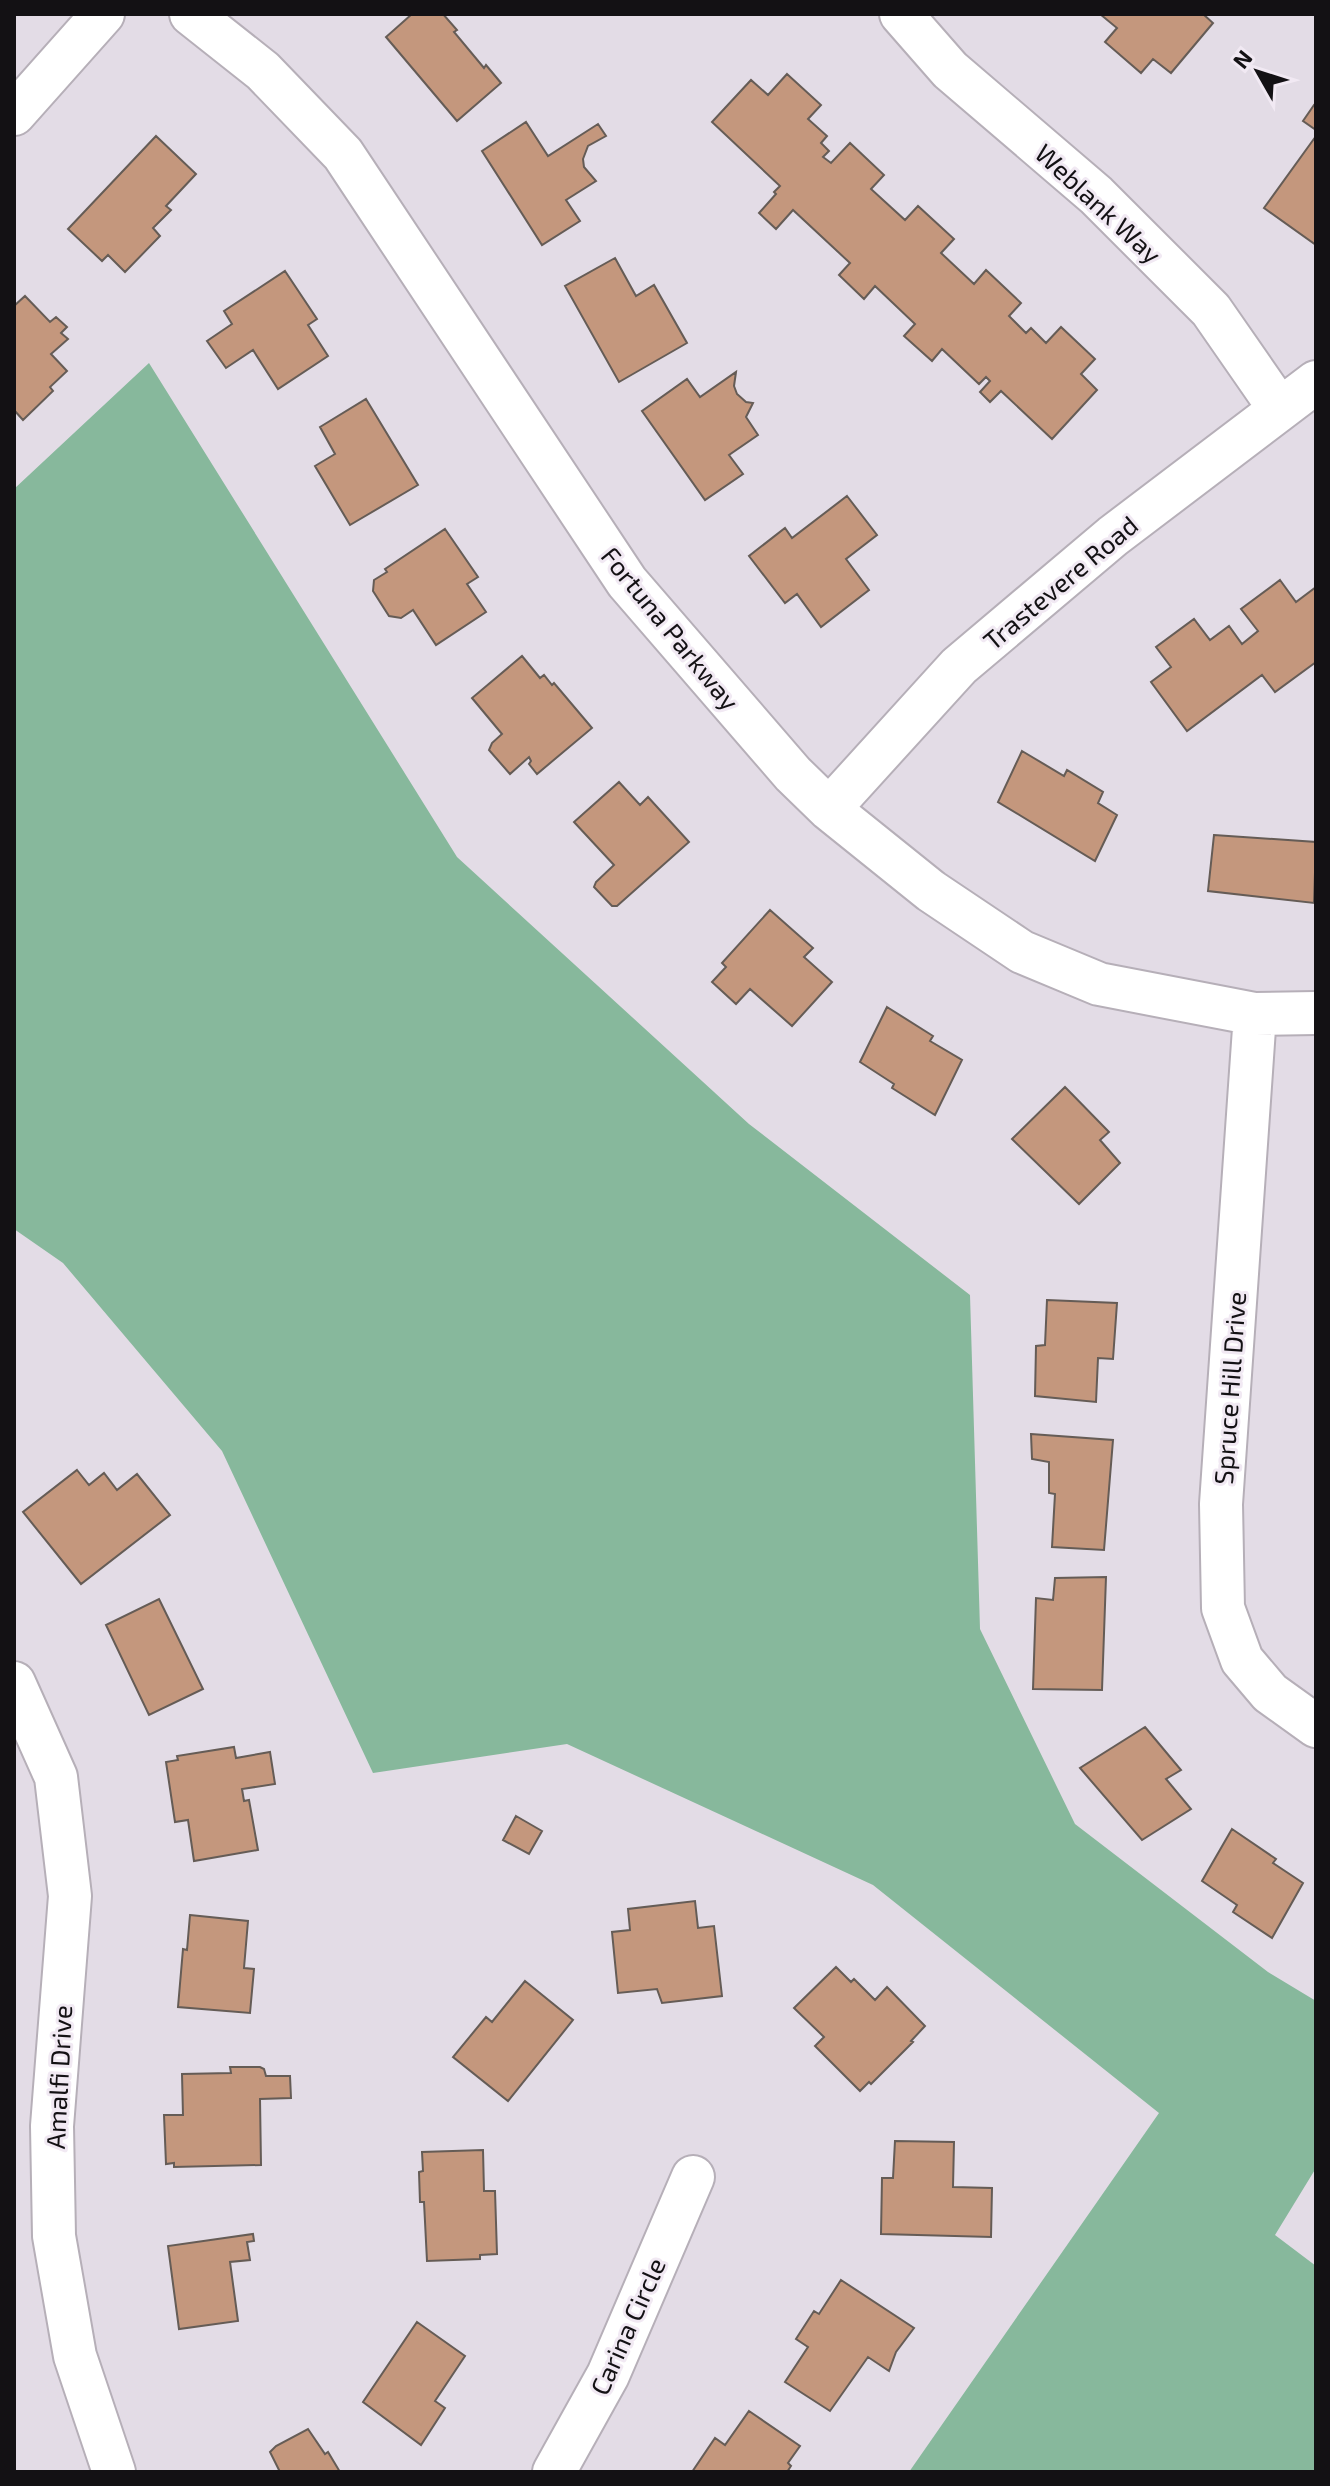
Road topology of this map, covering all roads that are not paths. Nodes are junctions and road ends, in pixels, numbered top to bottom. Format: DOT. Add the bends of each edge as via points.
graph roads {
  1 [pos="103,14"];
  2 [pos="191,14"];
  3 [pos="901,14"];
  4 [pos="14,114"];
  5 [pos="1316,382"];
  6 [pos="1279,408"];
  7 [pos="829,809"];
  8 [pos="1316,1013"];
  9 [pos="1255,1014"];
  10 [pos="14,1683"];
  11 [pos="1316,1726"];
  12 [pos="693,2177"];
  13 [pos="114,2472"];
  14 [pos="554,2472"];
  1 -- 4 [label="street"];
  2 -- 7 [label="street, Fortuna Parkway" via="263,71 343,154 627,582"];
  3 -- 6 [label="street, Weblank Way" via="950,70 1096,195 1211,310"];
  5 -- 6 [label="street, Trastevere Road"];
  6 -- 7 [label="street, Trastevere Road" via="1113,536 959,666"];
  7 -- 9 [label="street, Fortuna Parkway" via="931,891 1022,952 1099,984"];
  8 -- 9 [label="street, Fortuna Parkway"];
  9 -- 11 [label="street, Spruce Hill Drive" via="1221,1504 1223,1608 1242,1660 1270,1693"];
  10 -- 13 [label="street, Amalfi Drive" via="56,1777 70,1896 52,2126 54,2236 75,2356"];
  12 -- 14 [label="street, Carina Circle" via="608,2375"];
}
